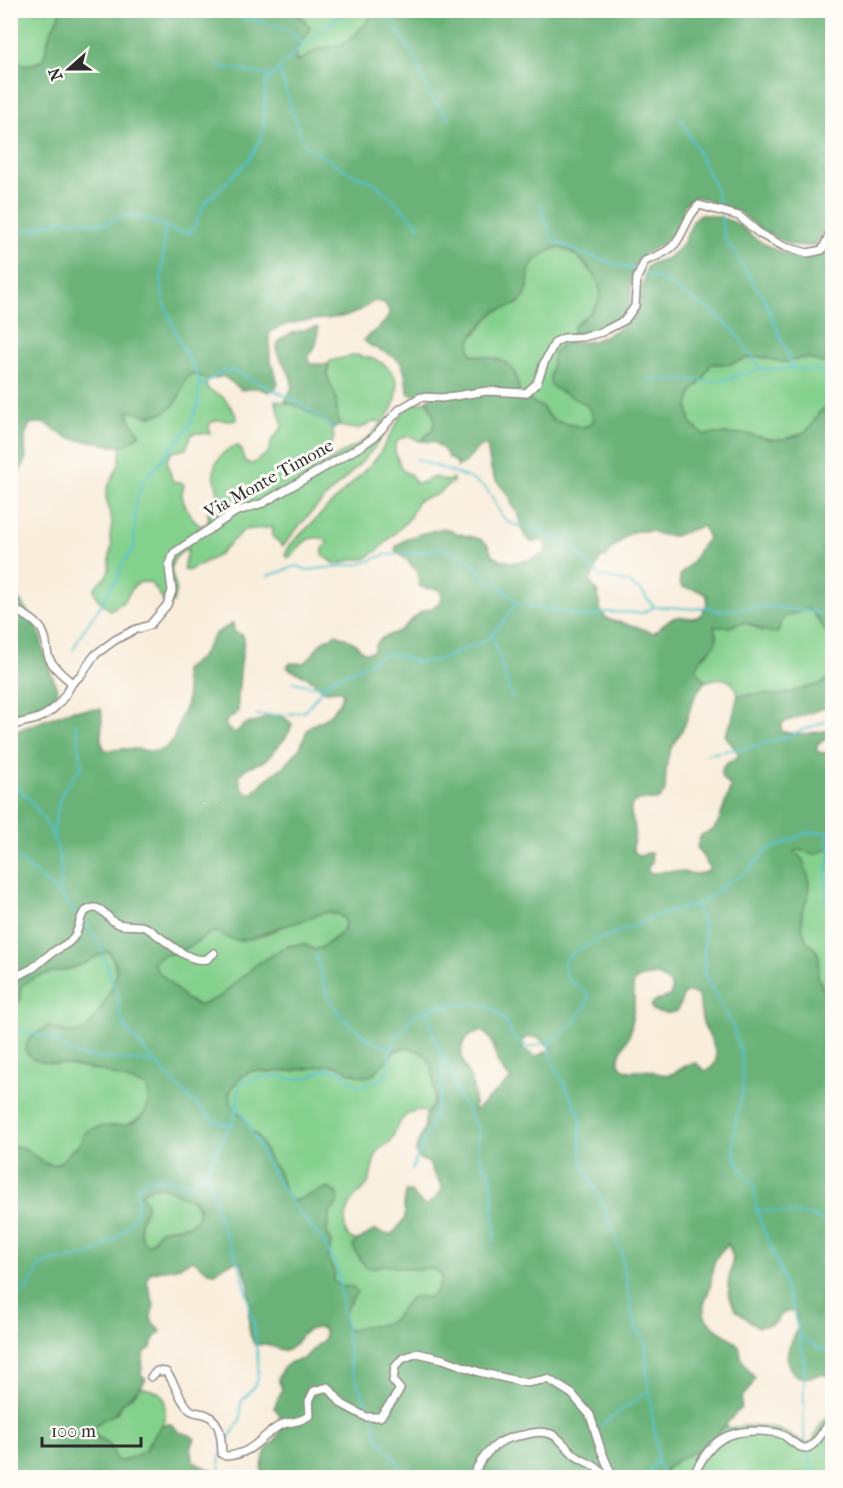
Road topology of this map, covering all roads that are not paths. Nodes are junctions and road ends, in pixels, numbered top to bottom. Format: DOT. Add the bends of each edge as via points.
graph roads {
  1 [pos="832,193"];
  2 [pos="832,200"];
  3 [pos="832,222"];
  4 [pos="10,609"];
  5 [pos="72,683"];
  6 [pos="10,727"];
  7 [pos="214,953"];
  8 [pos="10,980"];
  9 [pos="151,1377"];
  10 [pos="832,1422"];
  11 [pos="472,1478"];
  12 [pos="605,1478"];
  13 [pos="613,1478"];
  14 [pos="692,1478"];
  1 -- 2 [label="street"];
  3 -- 5 [label="street, Via Monte Timone" via="822,250 808,253 785,248 738,216 699,205 676,243 645,261 637,278 635,306 625,320 602,332 555,342 537,382 526,393 487,391 421,398 400,409 363,445 263,503 235,512 174,554 168,567 172,591 167,605 150,625 115,640 90,660"];
  4 -- 5 [label="street" via="42,629 53,666"];
  5 -- 6 [label="street" via="59,704 48,712"];
  7 -- 8 [label="street" via="198,960 144,927 118,924 93,908 82,914 78,932 68,944"];
  9 -- 13 [label="street" via="157,1371 166,1372 191,1411 208,1416 220,1428 222,1454 226,1456 256,1446 284,1424 303,1420 310,1415 309,1401 314,1391 328,1387 342,1404 366,1417 380,1417 400,1389 393,1381 395,1368 402,1359 417,1353 526,1383 548,1379 572,1394 590,1415"];
  10 -- 14 [label="street" via="810,1448 774,1432 730,1435 711,1446"];
  11 -- 12 [label="street" via="488,1452 498,1444 541,1432 554,1435"];
}
